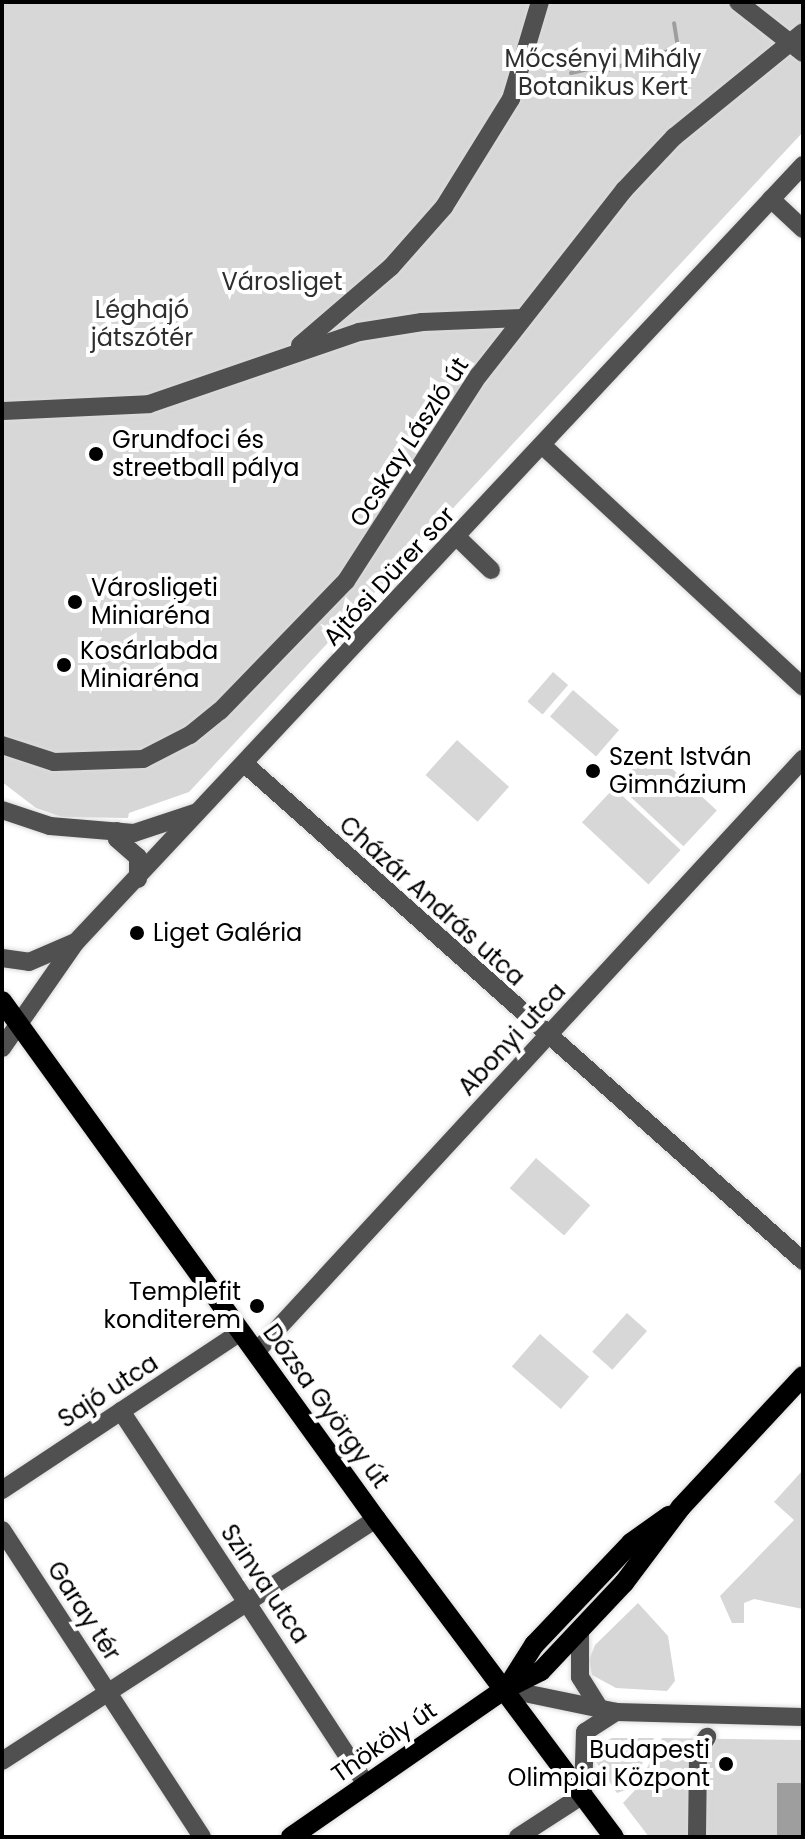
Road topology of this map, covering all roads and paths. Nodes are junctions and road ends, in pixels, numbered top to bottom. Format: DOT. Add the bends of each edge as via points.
graph roads {
  1 [pos="540,2"];
  2 [pos="738,2"];
  3 [pos="799,43"];
  4 [pos="803,165"];
  5 [pos="771,199"];
  6 [pos="803,229"];
  7 [pos="522,318"];
  8 [pos="282,358"];
  9 [pos="2,411"];
  10 [pos="542,445"];
  11 [pos="458,538"];
  12 [pos="491,570"];
  13 [pos="803,687"];
  14 [pos="2,745"];
  15 [pos="802,761"];
  16 [pos="246,765"];
  17 [pos="2,810"];
  18 [pos="200,811"];
  19 [pos="117,831"];
  20 [pos="138,879"];
  21 [pos="76,942"];
  22 [pos="2,958"];
  23 [pos="2,1001"];
  24 [pos="18,1026"];
  25 [pos="548,1035"];
  26 [pos="2,1048"];
  27 [pos="803,1261"];
  28 [pos="241,1332"];
  29 [pos="256,1352"];
  30 [pos="803,1376"];
  31 [pos="121,1411"];
  32 [pos="2,1490"];
  33 [pos="681,1507"];
  34 [pos="376,1519"];
  35 [pos="2,1530"];
  36 [pos="248,1602"];
  37 [pos="580,1632"];
  38 [pos="505,1689"];
  39 [pos="108,1692"];
  40 [pos="608,1711"];
  41 [pos="708,1714"];
  42 [pos="803,1717"];
  43 [pos="2,1761"];
  44 [pos="367,1786"];
  45 [pos="583,1795"];
  46 [pos="202,1837"];
  47 [pos="291,1837"];
  48 [pos="518,1837"];
  49 [pos="614,1837"];
  50 [pos="697,1837"];
  1 -- 8 [label="street" via="511,99 444,207 391,267"];
  2 -- 3 [label="street"];
  3 -- 7 [label="street, Ocskay László út" via="674,137"];
  4 -- 5 [label="street, Ajtósi Dürer sor"];
  5 -- 6 [label="street"];
  5 -- 10 [label="street, Ajtósi Dürer sor"];
  7 -- 8 [label="street" via="392,326"];
  7 -- 14 [label="street, Ocskay László út" via="346,581 220,711 174,744 134,760 54,762"];
  8 -- 9 [label="street" via="174,399 98,410"];
  10 -- 11 [label="street, Ajtósi Dürer sor"];
  10 -- 13 [label="street"];
  11 -- 12 [label="street"];
  11 -- 16 [label="street, Ajtósi Dürer sor"];
  15 -- 25 [label="street, Abonyi utca"];
  16 -- 18 [label="street, Ajtósi Dürer sor"];
  16 -- 25 [label="street, Cházár András utca"];
  17 -- 19 [label="street" via="50,826"];
  18 -- 19 [label="street" via="134,833"];
  18 -- 20 [label="street, Ajtósi Dürer sor"];
  19 -- 20 [label="street" via="117,839 138,857"];
  20 -- 21 [label="street, Ajtósi Dürer sor"];
  21 -- 22 [label="street" via="29,962"];
  21 -- 24 [label="street, Ajtósi Dürer sor"];
  23 -- 24 [label="main road, Dózsa György út"];
  24 -- 26 [label="street, Ajtósi Dürer sor"];
  24 -- 28 [label="main road, Dózsa György út"];
  25 -- 27 [label="street, Cházár András utca"];
  25 -- 29 [label="street, Abonyi utca" via="420,1185"];
  28 -- 29 [label="main road, Dózsa György út"];
  28 -- 31 [label="street, Sajó utca"];
  29 -- 34 [label="main road, Dózsa György út"];
  30 -- 33 [label="main road, Thököly út"];
  31 -- 32 [label="street, Sajó utca"];
  31 -- 36 [label="street, Szinva utca"];
  33 -- 37 [label="main road, Thököly út" via="645,1558"];
  33 -- 38 [label="main road, Thököly út" via="631,1543 534,1645"];
  34 -- 36 [label="street"];
  34 -- 38 [label="main road, Dózsa György út"];
  35 -- 39 [label="street, Garay tér"];
  36 -- 39 [label="street"];
  36 -- 44 [label="street, Szinva utca"];
  37 -- 38 [label="main road, Thököly út" via="541,1671"];
  37 -- 40 [label="street" via="580,1677"];
  38 -- 40 [label="street"];
  38 -- 44 [label="main road, Thököly út"];
  38 -- 45 [label="main road, Dózsa György út"];
  39 -- 43 [label="street, Garay tér"];
  39 -- 46 [label="street"];
  40 -- 41 [label="street"];
  40 -- 45 [label="street" via="585,1732"];
  41 -- 42 [label="street"];
  41 -- 50 [label="street" via="707,1737 698,1758"];
  44 -- 47 [label="main road, Thököly út"];
  45 -- 48 [label="street"];
  45 -- 49 [label="main road, Dózsa György út"];
}
